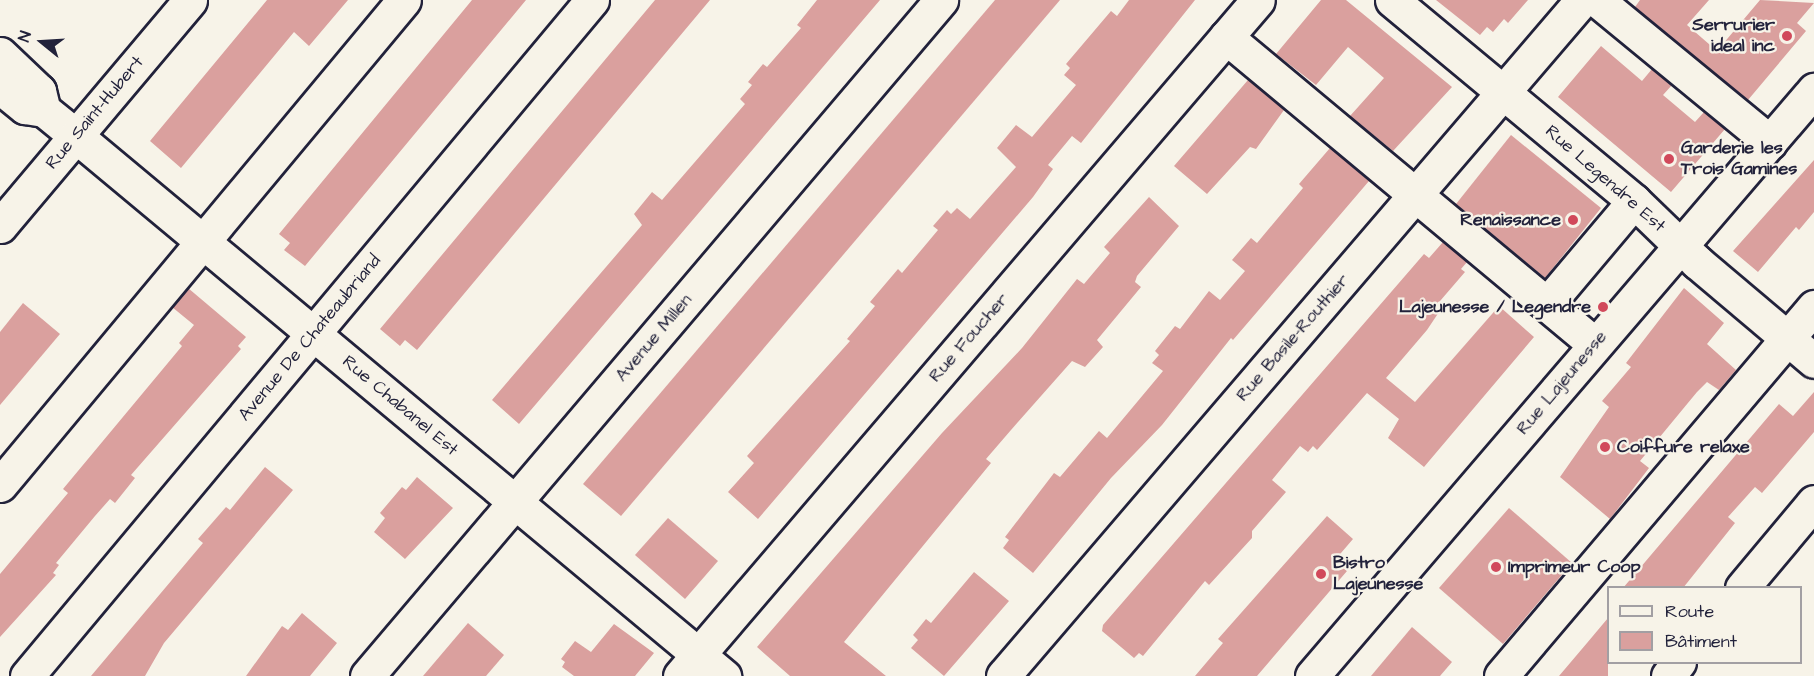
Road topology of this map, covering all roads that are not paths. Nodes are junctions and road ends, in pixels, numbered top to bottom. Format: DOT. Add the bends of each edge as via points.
graph roads {
  1 [pos="190,0"];
  2 [pos="404,0"];
  3 [pos="592,0"];
  4 [pos="941,0"];
  5 [pos="1258,0"];
  6 [pos="1392,0"];
  7 [pos="1582,0"];
  8 [pos="1597,0"];
  9 [pos="1226,37"];
  10 [pos="0,54"];
  11 [pos="0,87"];
  12 [pos="1814,90"];
  13 [pos="1503,92"];
  14 [pos="44,110"];
  15 [pos="76,136"];
  16 [pos="1770,142"];
  17 [pos="1417,192"];
  18 [pos="1634,201"];
  19 [pos="0,226"];
  20 [pos="204,241"];
  21 [pos="1680,246"];
  22 [pos="1548,303"];
  23 [pos="1814,307"];
  24 [pos="312,334"];
  25 [pos="1788,339"];
  26 [pos="1595,344"];
  27 [pos="1814,362"];
  28 [pos="0,485"];
  29 [pos="515,502"];
  30 [pos="1814,502"];
  31 [pos="1744,586"];
  32 [pos="1678,664"];
  33 [pos="689,665"];
  34 [pos="27,676"];
  35 [pos="367,676"];
  36 [pos="724,676"];
  37 [pos="1003,676"];
  38 [pos="1312,676"];
  39 [pos="1501,676"];
  40 [pos="1668,676"];
  1 -- 15 [label="street, Rue Saint-Hubert"];
  2 -- 20 [label="street"];
  3 -- 24 [label="street, Avenue De Chateaubriand"];
  4 -- 29 [label="street, Avenue Millen"];
  5 -- 9 [label="street, Rue Foucher"];
  6 -- 13 [label="street, Rue Legendre Est"];
  7 -- 13 [label="street, Rue Basile-Routhier"];
  8 -- 16 [label="street"];
  9 -- 17 [label="street"];
  9 -- 33 [label="street, Rue Foucher"];
  10 -- 14 [label="street" via="39,91"];
  11 -- 14 [label="street" via="25,107"];
  12 -- 16 [label="street, Rue Lajeunesse"];
  13 -- 17 [label="street, Rue Basile-Routhier"];
  13 -- 18 [label="street, Rue Legendre Est"];
  14 -- 15 [label="street, Rue Chabanel Est"];
  15 -- 19 [label="street, Rue Saint-Hubert"];
  15 -- 20 [label="street, Rue Chabanel Est"];
  16 -- 21 [label="street, Rue Lajeunesse"];
  17 -- 22 [label="street"];
  17 -- 37 [label="street, Rue Basile-Routhier"];
  18 -- 21 [label="street, Rue Legendre Est"];
  18 -- 22 [label="street"];
  20 -- 24 [label="street, Rue Chabanel Est"];
  20 -- 28 [label="street"];
  21 -- 25 [label="street, Rue Legendre Est"];
  21 -- 26 [label="street, Rue Lajeunesse"];
  22 -- 26 [label="street"];
  23 -- 25 [label="street"];
  24 -- 29 [label="street, Rue Chabanel Est"];
  24 -- 34 [label="street, Avenue De Chateaubriand"];
  25 -- 27 [label="street, Rue Legendre Est"];
  25 -- 39 [label="street"];
  26 -- 38 [label="street, Rue Lajeunesse"];
  29 -- 33 [label="street, Rue Chabanel Est"];
  29 -- 35 [label="street, Avenue Millen"];
  30 -- 31 [label="street"];
  32 -- 40 [label="street"];
  33 -- 36 [label="street, Rue Chabanel Est"];
}
